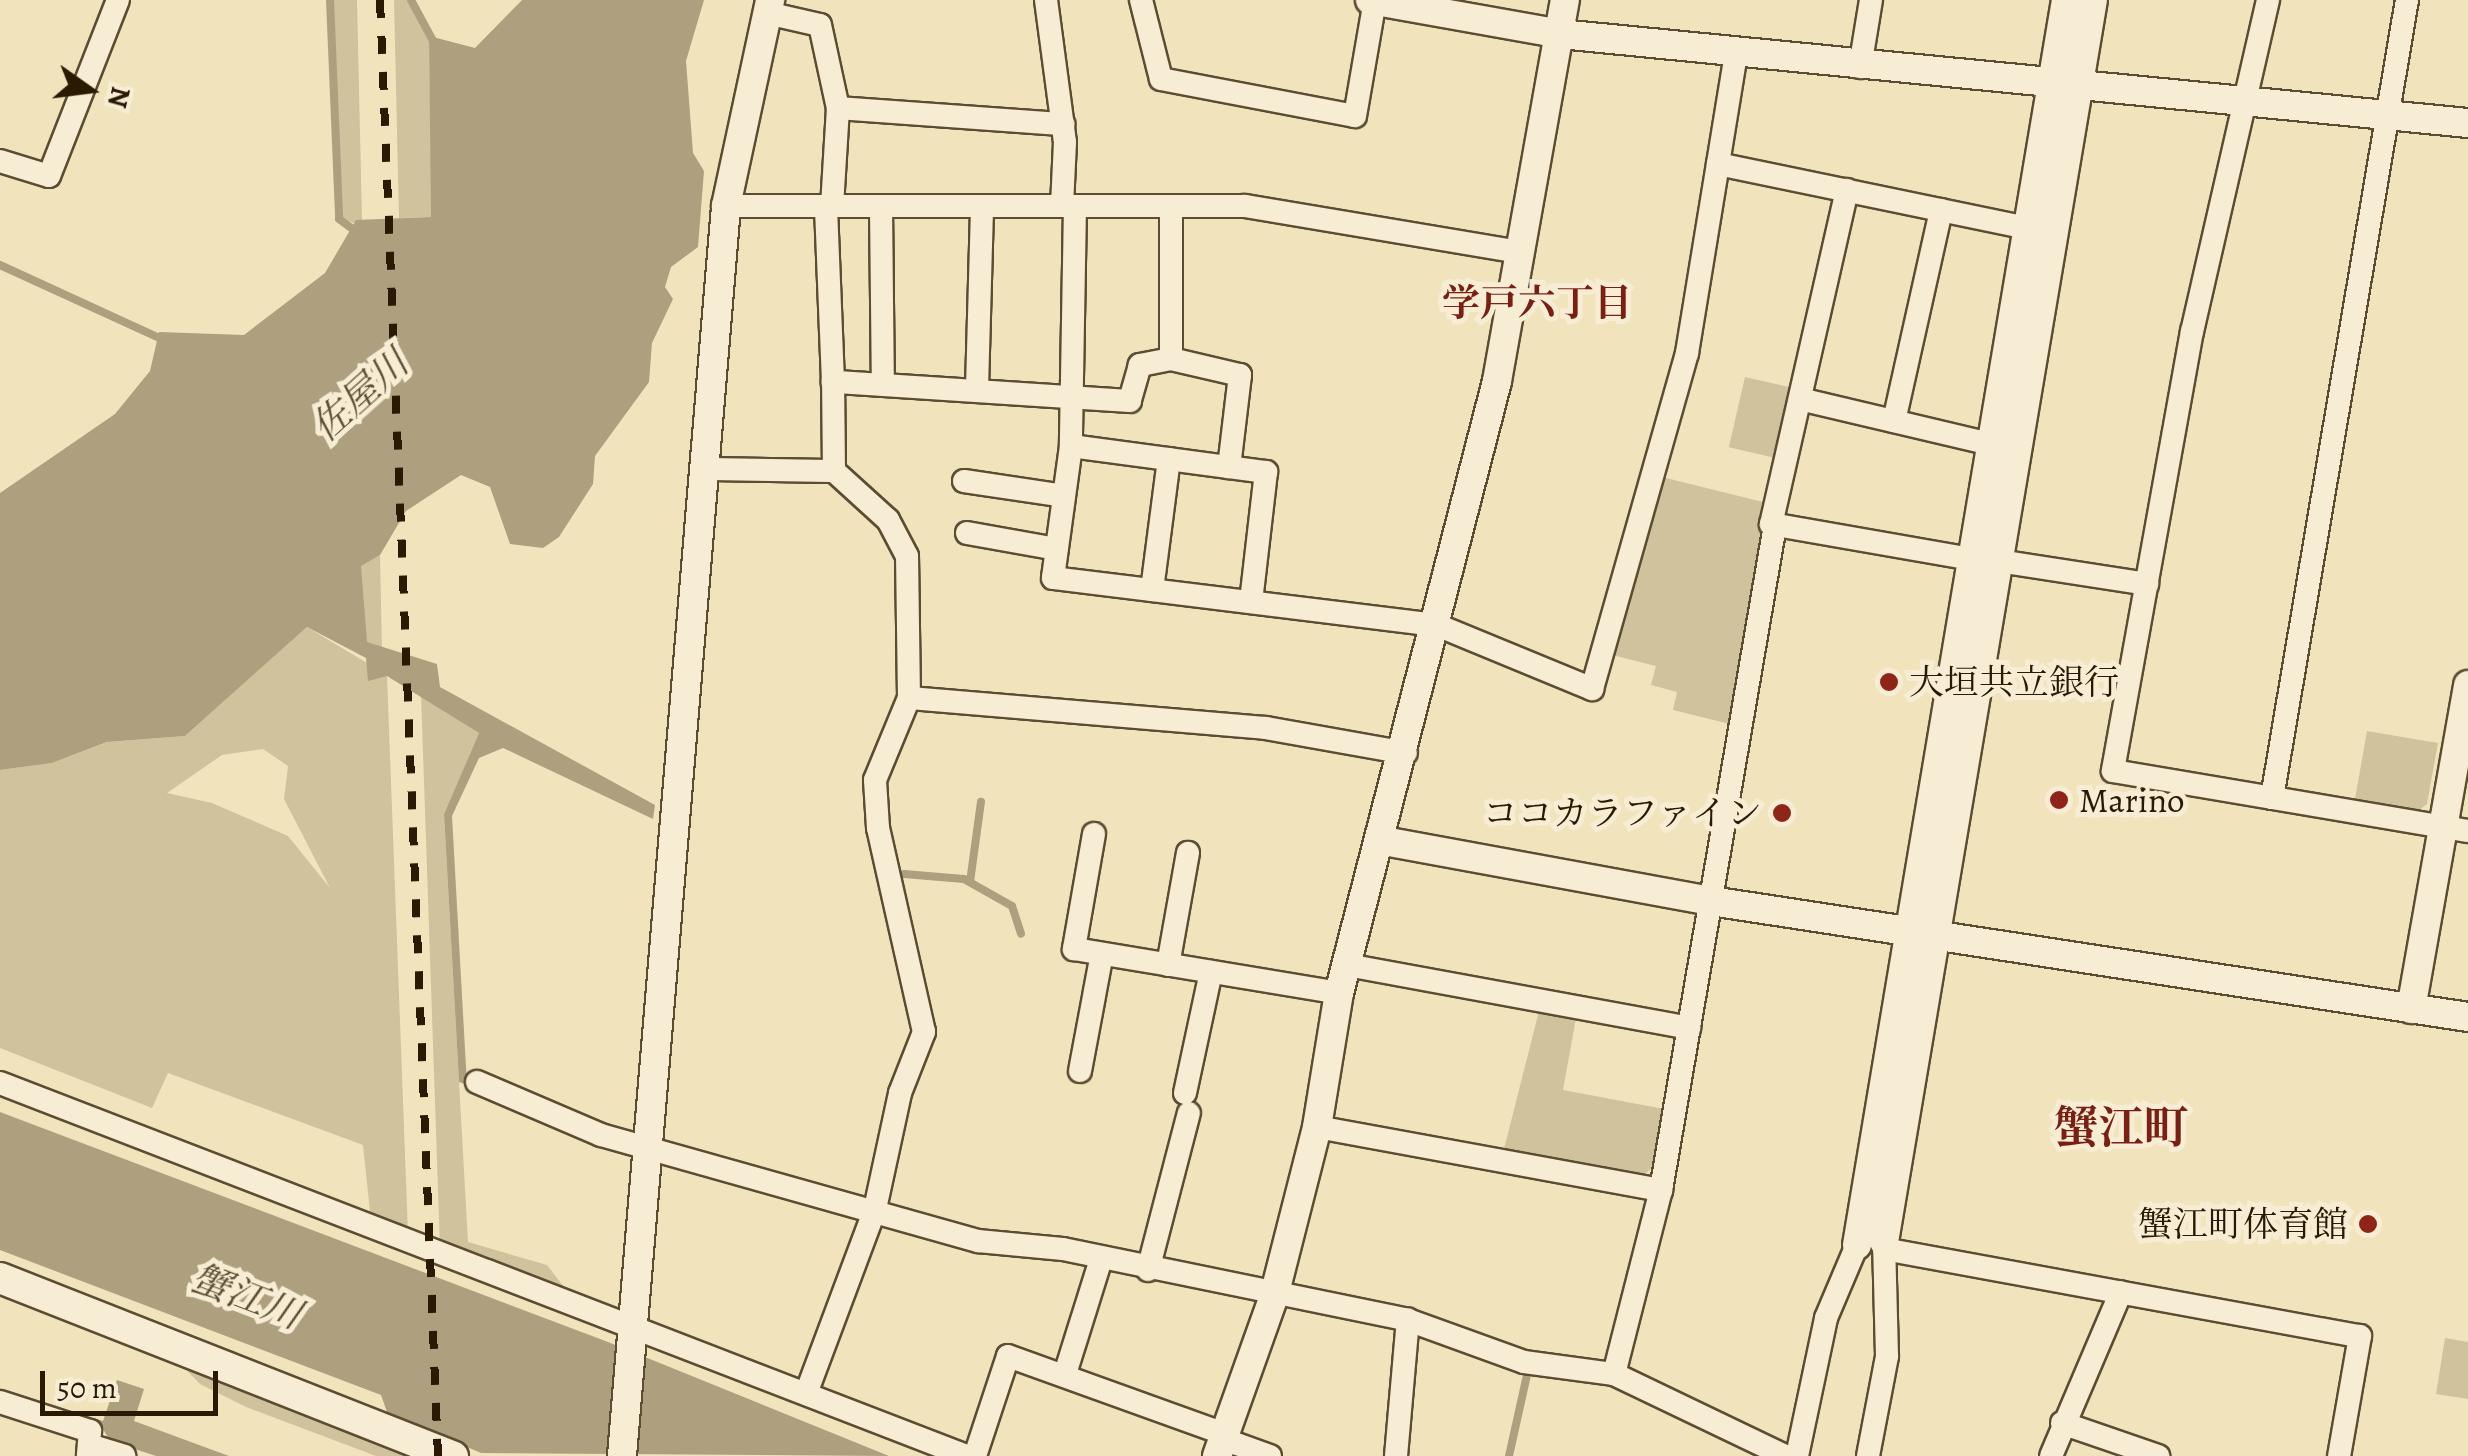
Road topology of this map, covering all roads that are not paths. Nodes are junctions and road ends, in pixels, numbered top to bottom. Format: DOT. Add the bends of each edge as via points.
graph roads {
  1 [pos="118,0"];
  2 [pos="1046,0"];
  3 [pos="1141,0"];
  4 [pos="1373,0"];
  5 [pos="1565,0"];
  6 [pos="1871,0"];
  7 [pos="2066,0"];
  8 [pos="2093,0"];
  9 [pos="2268,0"];
  10 [pos="2408,0"];
  11 [pos="768,6"];
  12 [pos="1560,34"];
  13 [pos="1736,53"];
  14 [pos="1860,66"];
  15 [pos="2064,88"];
  16 [pos="2250,104"];
  17 [pos="838,108"];
  18 [pos="2387,116"];
  19 [pos="2468,123"];
  20 [pos="1063,124"];
  21 [pos="0,161"];
  22 [pos="1718,164"];
  23 [pos="1847,190"];
  24 [pos="726,206"];
  25 [pos="829,206"];
  26 [pos="880,206"];
  27 [pos="982,206"];
  28 [pos="1069,206"];
  29 [pos="1171,206"];
  30 [pos="1941,210"];
  31 [pos="2028,228"];
  32 [pos="1522,252"];
  33 [pos="1170,359"];
  34 [pos="833,382"];
  35 [pos="883,384"];
  36 [pos="977,388"];
  37 [pos="1072,392"];
  38 [pos="1800,399"];
  39 [pos="1894,421"];
  40 [pos="1991,444"];
  41 [pos="1071,446"];
  42 [pos="1169,459"];
  43 [pos="1229,466"];
  44 [pos="706,469"];
  45 [pos="834,471"];
  46 [pos="964,481"];
  47 [pos="1064,496"];
  48 [pos="1775,525"];
  49 [pos="967,533"];
  50 [pos="1056,549"];
  51 [pos="1985,560"];
  52 [pos="2147,584"];
  53 [pos="1152,590"];
  54 [pos="1251,602"];
  55 [pos="1437,625"];
  56 [pos="2468,684"];
  57 [pos="909,698"];
  58 [pos="1406,753"];
  59 [pos="2272,798"];
  60 [pos="2455,829"];
  61 [pos="1094,834"];
  62 [pos="1384,841"];
  63 [pos="1188,853"];
  64 [pos="1711,900"];
  65 [pos="1922,934"];
  66 [pos="1102,954"];
  67 [pos="1168,965"];
  68 [pos="1347,965"];
  69 [pos="1211,972"];
  70 [pos="1339,994"];
  71 [pos="2411,1009"];
  72 [pos="2468,1018"];
  73 [pos="1689,1028"];
  74 [pos="1080,1072"];
  75 [pos="478,1082"];
  76 [pos="0,1083"];
  77 [pos="1318,1127"];
  78 [pos="651,1149"];
  79 [pos="1661,1190"];
  80 [pos="875,1209"];
  81 [pos="1875,1245"];
  82 [pos="1101,1258"];
  83 [pos="1148,1270"];
  84 [pos="0,1278"];
  85 [pos="2121,1292"];
  86 [pos="1274,1296"];
  87 [pos="1408,1320"];
  88 [pos="634,1331"];
  89 [pos="1065,1374"];
  90 [pos="1614,1374"];
  91 [pos="806,1391"];
  92 [pos="0,1402"];
  93 [pos="2062,1424"];
  94 [pos="1222,1443"];
  95 [pos="88,1450"];
  96 [pos="124,1456"];
  97 [pos="453,1456"];
  98 [pos="622,1456"];
  99 [pos="966,1456"];
  100 [pos="974,1456"];
  101 [pos="1270,1456"];
  102 [pos="1396,1456"];
  103 [pos="1785,1456"];
  104 [pos="1798,1456"];
  105 [pos="1868,1456"];
  106 [pos="2052,1456"];
  107 [pos="2158,1456"];
  108 [pos="2339,1456"];
  1 -- 21 [label="street" via="49,176"];
  2 -- 20 [label="street"];
  3 -- 4 [label="street" via="1161,79 1355,116"];
  4 -- 12 [label="street"];
  5 -- 12 [label="street"];
  6 -- 14 [label="street"];
  7 -- 15 [label="street"];
  8 -- 15 [label="street"];
  9 -- 16 [label="street"];
  10 -- 18 [label="street"];
  11 -- 17 [label="street" via="820,25"];
  11 -- 24 [label="street"];
  12 -- 13 [label="street"];
  12 -- 32 [label="street"];
  13 -- 14 [label="street"];
  13 -- 22 [label="street"];
  14 -- 15 [label="street"];
  15 -- 16 [label="street"];
  15 -- 31 [label="street"];
  15 -- 51 [label="street"];
  16 -- 18 [label="street"];
  16 -- 52 [label="street" via="2192,331"];
  17 -- 20 [label="street"];
  17 -- 25 [label="street"];
  18 -- 19 [label="street"];
  18 -- 59 [label="street"];
  20 -- 28 [label="street"];
  22 -- 23 [label="street"];
  22 -- 55 [label="street" via="1687,354 1592,688"];
  23 -- 30 [label="street"];
  23 -- 38 [label="street"];
  24 -- 25 [label="street"];
  24 -- 44 [label="street"];
  25 -- 26 [label="street"];
  25 -- 34 [label="street"];
  26 -- 27 [label="street"];
  26 -- 35 [label="street"];
  27 -- 28 [label="street"];
  27 -- 36 [label="street"];
  28 -- 29 [label="street"];
  28 -- 37 [label="street"];
  29 -- 32 [label="street" via="1245,206"];
  29 -- 33 [label="street"];
  30 -- 31 [label="street"];
  30 -- 39 [label="street"];
  31 -- 40 [label="street"];
  32 -- 55 [label="street"];
  33 -- 37 [label="street" via="1133,372 1130,401"];
  33 -- 43 [label="street" via="1240,376"];
  34 -- 35 [label="street"];
  34 -- 45 [label="street"];
  35 -- 36 [label="street"];
  36 -- 37 [label="street"];
  37 -- 41 [label="street"];
  38 -- 39 [label="street"];
  38 -- 48 [label="street"];
  39 -- 40 [label="street"];
  40 -- 51 [label="street"];
  41 -- 42 [label="street"];
  41 -- 47 [label="street"];
  42 -- 43 [label="street"];
  42 -- 53 [label="street"];
  43 -- 54 [label="street" via="1266,472"];
  44 -- 45 [label="street"];
  44 -- 78 [label="street"];
  45 -- 57 [label="street" via="888,520 907,556"];
  46 -- 47 [label="street"];
  47 -- 50 [label="street"];
  48 -- 51 [label="street"];
  48 -- 64 [label="street"];
  49 -- 50 [label="street"];
  50 -- 53 [label="street" via="1052,578"];
  51 -- 52 [label="street"];
  51 -- 65 [label="street"];
  52 -- 59 [label="street" via="2113,771"];
  53 -- 54 [label="street"];
  54 -- 55 [label="street"];
  55 -- 58 [label="street"];
  56 -- 60 [label="street"];
  57 -- 58 [label="street" via="1266,728"];
  57 -- 80 [label="street" via="875,780 924,1032 900,1093"];
  58 -- 62 [label="street"];
  59 -- 60 [label="street"];
  60 -- 71 [label="street"];
  61 -- 66 [label="street" via="1074,950"];
  62 -- 64 [label="street"];
  62 -- 68 [label="street"];
  63 -- 67 [label="street"];
  64 -- 65 [label="street"];
  64 -- 73 [label="street"];
  65 -- 71 [label="street"];
  65 -- 81 [label="street"];
  66 -- 67 [label="street"];
  66 -- 74 [label="street"];
  67 -- 69 [label="street"];
  68 -- 70 [label="street"];
  68 -- 73 [label="street"];
  69 -- 70 [label="street"];
  69 -- 83 [label="street"];
  70 -- 77 [label="street"];
  71 -- 72 [label="street"];
  73 -- 79 [label="street"];
  75 -- 78 [label="street"];
  76 -- 88 [label="street"];
  77 -- 79 [label="street"];
  77 -- 86 [label="street"];
  78 -- 80 [label="street"];
  78 -- 88 [label="street"];
  79 -- 90 [label="street"];
  80 -- 82 [label="street" via="978,1241"];
  80 -- 91 [label="street"];
  81 -- 85 [label="street"];
  81 -- 104 [label="street" via="1826,1318"];
  81 -- 105 [label="street" via="1887,1356"];
  82 -- 83 [label="street"];
  82 -- 89 [label="street"];
  83 -- 86 [label="street"];
  84 -- 97 [label="main road"];
  85 -- 93 [label="street"];
  85 -- 108 [label="street" via="2360,1336"];
  86 -- 87 [label="street"];
  86 -- 94 [label="street"];
  87 -- 90 [label="street" via="1524,1362"];
  87 -- 102 [label="street"];
  88 -- 91 [label="street"];
  88 -- 98 [label="street"];
  89 -- 94 [label="street"];
  89 -- 100 [label="street" via="1008,1356"];
  90 -- 103 [label="street"];
  91 -- 99 [label="street"];
  92 -- 95 [label="street" via="90,1431"];
  93 -- 106 [label="street"];
  93 -- 107 [label="street"];
  94 -- 101 [label="street"];
  95 -- 96 [label="street"];
}
